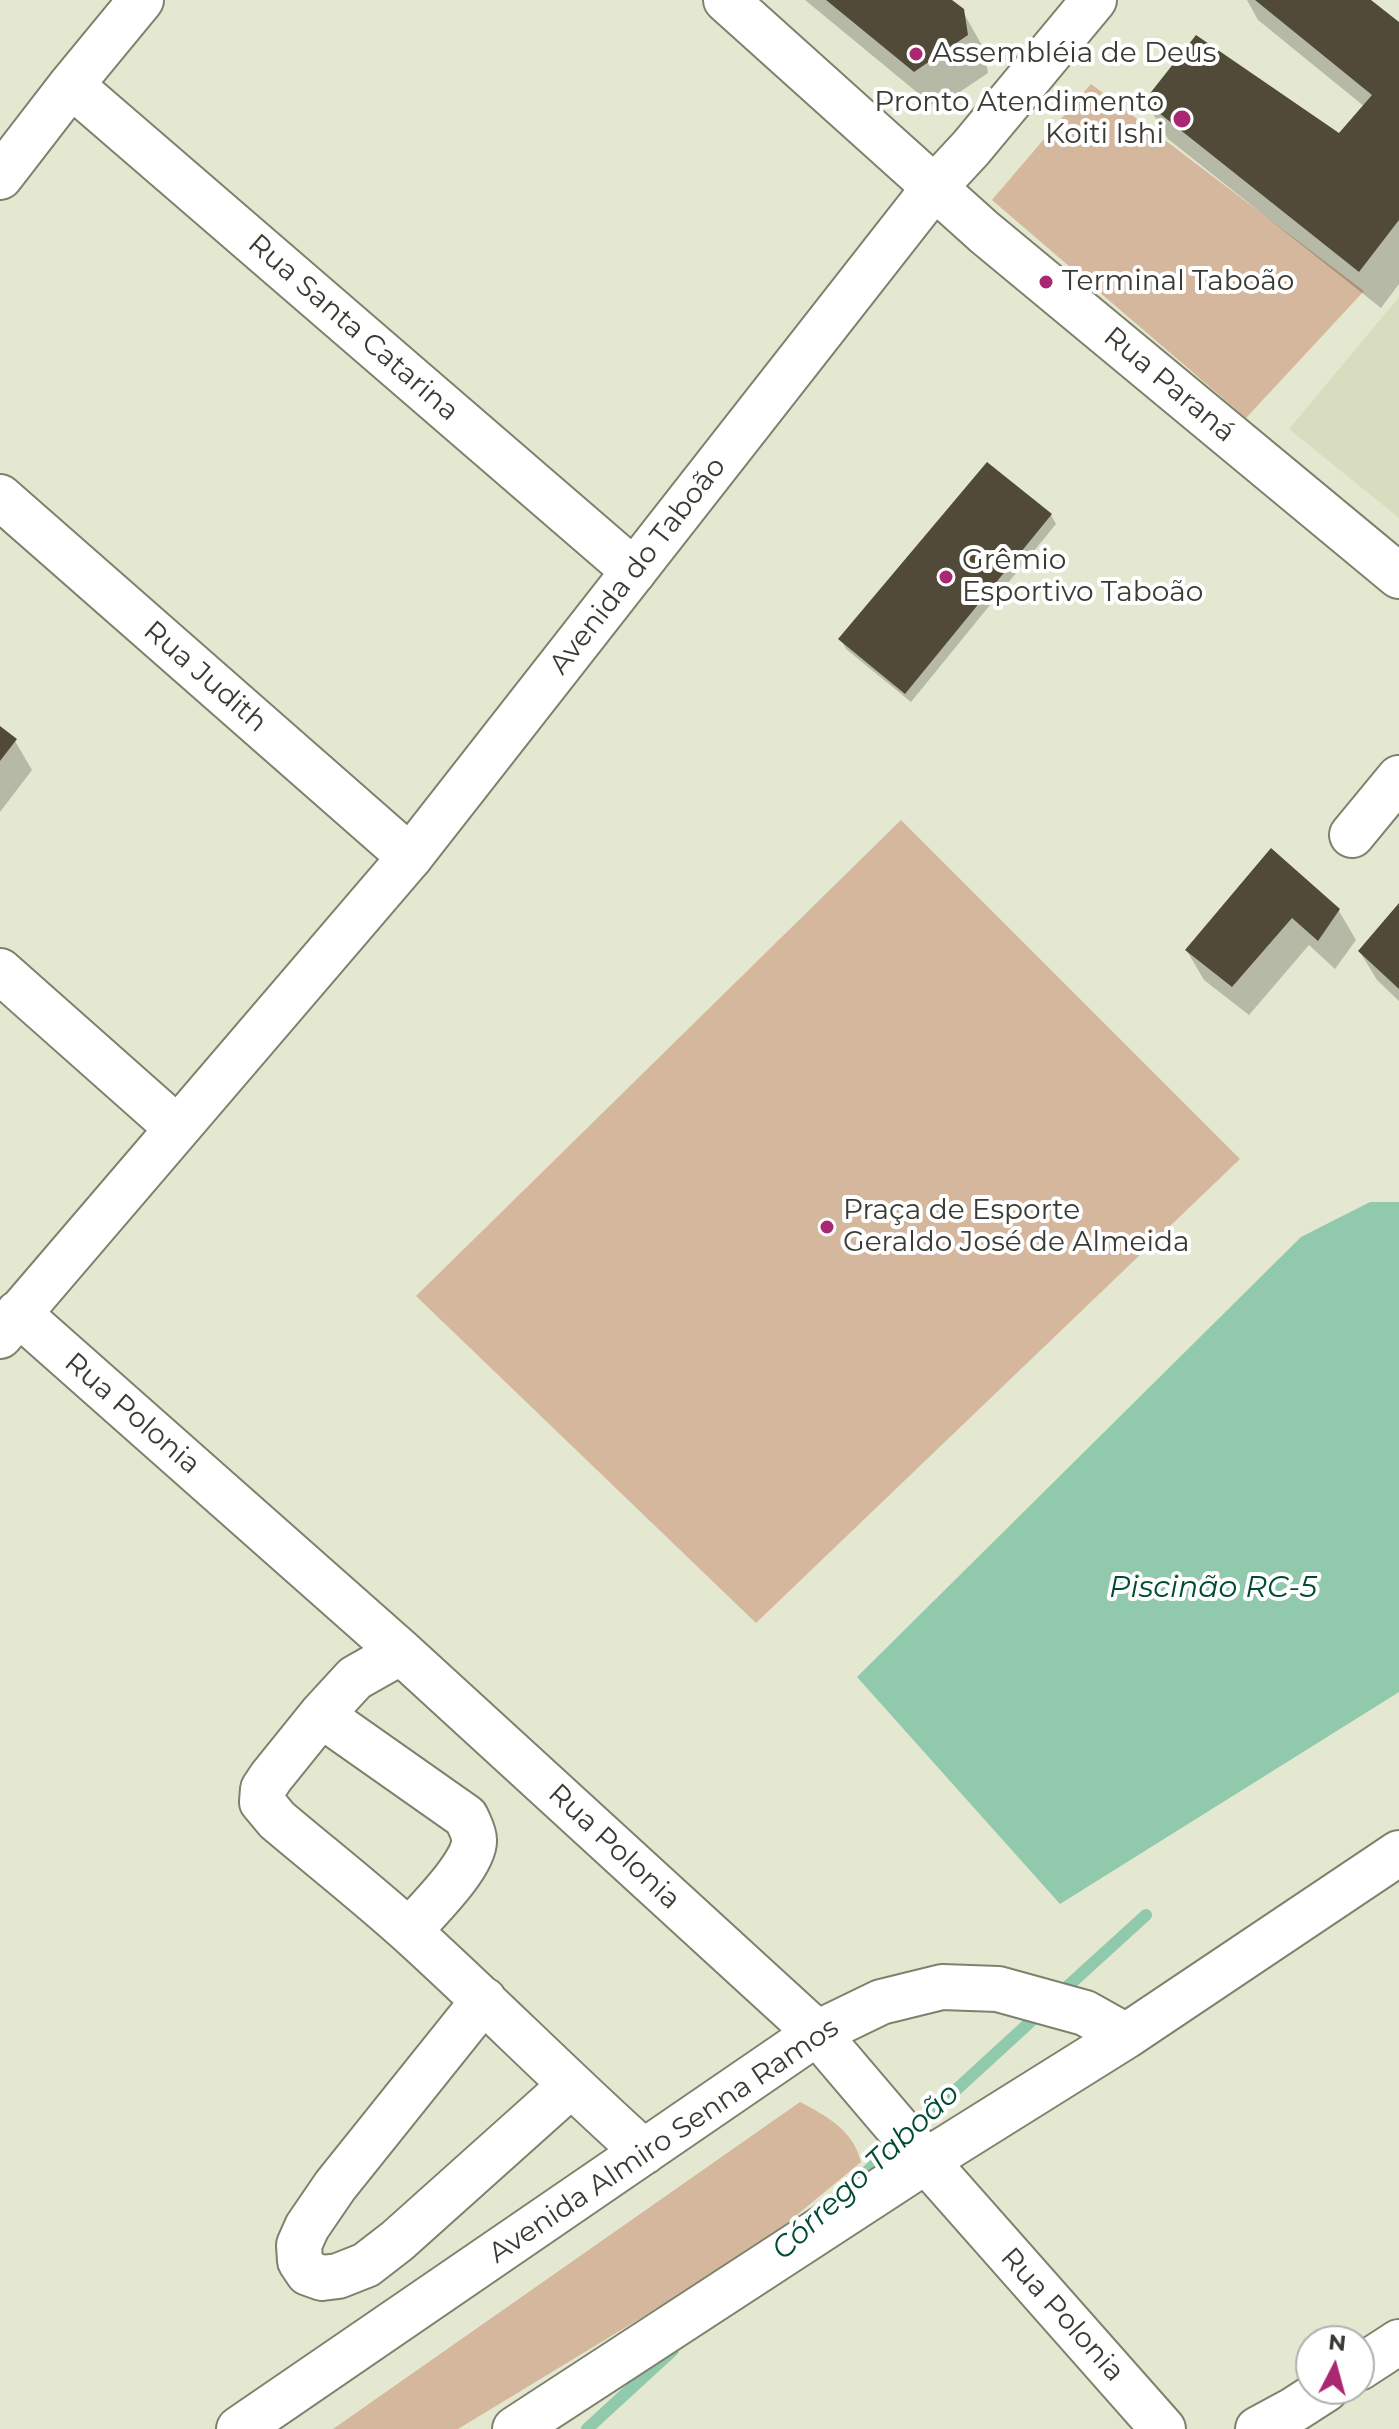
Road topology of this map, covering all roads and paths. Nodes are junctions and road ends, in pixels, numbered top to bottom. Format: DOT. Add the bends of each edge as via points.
graph roads {
  1 [pos="726,0"];
  2 [pos="1094,0"];
  3 [pos="120,10"];
  4 [pos="71,85"];
  5 [pos="0,177"];
  6 [pos="933,189"];
  7 [pos="0,497"];
  8 [pos="634,571"];
  9 [pos="1399,576"];
  10 [pos="1399,778"];
  11 [pos="1352,835"];
  12 [pos="410,857"];
  13 [pos="0,971"];
  14 [pos="177,1128"];
  15 [pos="9,1324"];
  16 [pos="401,1652"];
  17 [pos="321,1715"];
  18 [pos="1399,1853"];
  19 [pos="409,1931"];
  20 [pos="484,2000"];
  21 [pos="817,2033"];
  22 [pos="1126,2036"];
  23 [pos="570,2086"];
  24 [pos="644,2152"];
  25 [pos="926,2161"];
  26 [pos="1399,2342"];
  27 [pos="1375,2358"];
  28 [pos="239,2429"];
  29 [pos="515,2429"];
  30 [pos="1163,2429"];
  1 -- 6 [label="street, Rua Paraná"];
  2 -- 6 [label="street, Avenida do Taboão"];
  3 -- 4 [label="street"];
  4 -- 5 [label="street"];
  4 -- 8 [label="street, Rua Santa Catarina"];
  6 -- 8 [label="street, Avenida do Taboão"];
  6 -- 9 [label="street, Rua Paraná"];
  7 -- 12 [label="street, Rua Judith"];
  8 -- 12 [label="street, Avenida do Taboão"];
  10 -- 11 [label="street"];
  12 -- 14 [label="street, Avenida do Taboão"];
  13 -- 14 [label="street"];
  14 -- 15 [label="street, Avenida do Taboão"];
  15 -- 16 [label="street, Rua Polonia"];
  16 -- 17 [label="street" via="355,1678"];
  16 -- 21 [label="street, Rua Polonia"];
  17 -- 19 [label="street" via="271,1777 262,1802"];
  17 -- 19 [label="street" via="466,1817 472,1829 470,1861"];
  18 -- 22 [label="street"];
  19 -- 20 [label="street"];
  20 -- 23 [label="street"];
  20 -- 23 [label="street" via="307,2227 299,2245 308,2273 338,2276 366,2265"];
  21 -- 22 [label="street, Avenida Almiro Senna Ramos" via="881,2002 942,1987 998,1989 1085,2013"];
  21 -- 24 [label="street, Avenida Almiro Senna Ramos"];
  21 -- 25 [label="street, Rua Polonia"];
  22 -- 25 [label="street"];
  23 -- 24 [label="street"];
  24 -- 28 [label="street, Avenida Almiro Senna Ramos"];
  25 -- 29 [label="street"];
  25 -- 30 [label="street, Rua Polonia"];
  26 -- 27 [label="street"];
}
